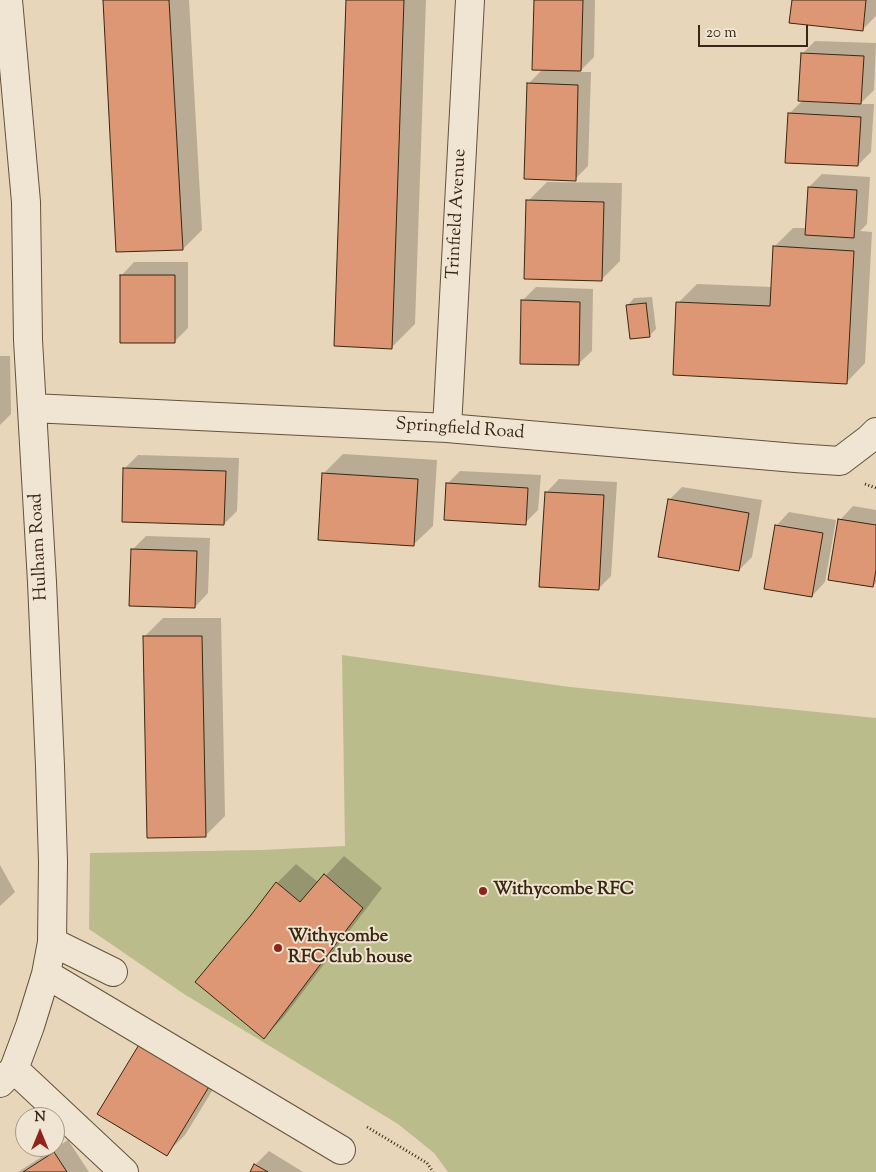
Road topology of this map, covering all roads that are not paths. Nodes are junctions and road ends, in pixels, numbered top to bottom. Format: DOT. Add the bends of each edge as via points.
graph roads {
  1 [pos="8,0"];
  2 [pos="470,0"];
  3 [pos="32,408"];
  4 [pos="447,428"];
  5 [pos="876,432"];
  6 [pos="52,942"];
  7 [pos="113,972"];
  8 [pos="46,974"];
  9 [pos="7,1076"];
  10 [pos="341,1150"];
  11 [pos="124,1172"];
  1 -- 3 [label="street, Hulham Road" via="26,202"];
  2 -- 4 [label="street, Trinfield Avenue"];
  3 -- 4 [label="street, Springfield Road"];
  3 -- 6 [label="street, Hulham Road" via="50,766"];
  4 -- 5 [label="street, Springfield Road" via="840,461"];
  6 -- 7 [label="street"];
  6 -- 8 [label="street, Hulham Road"];
  8 -- 9 [label="street, Hulham Road" via="30,1026"];
  8 -- 10 [label="street"];
  9 -- 11 [label="street"];
}
